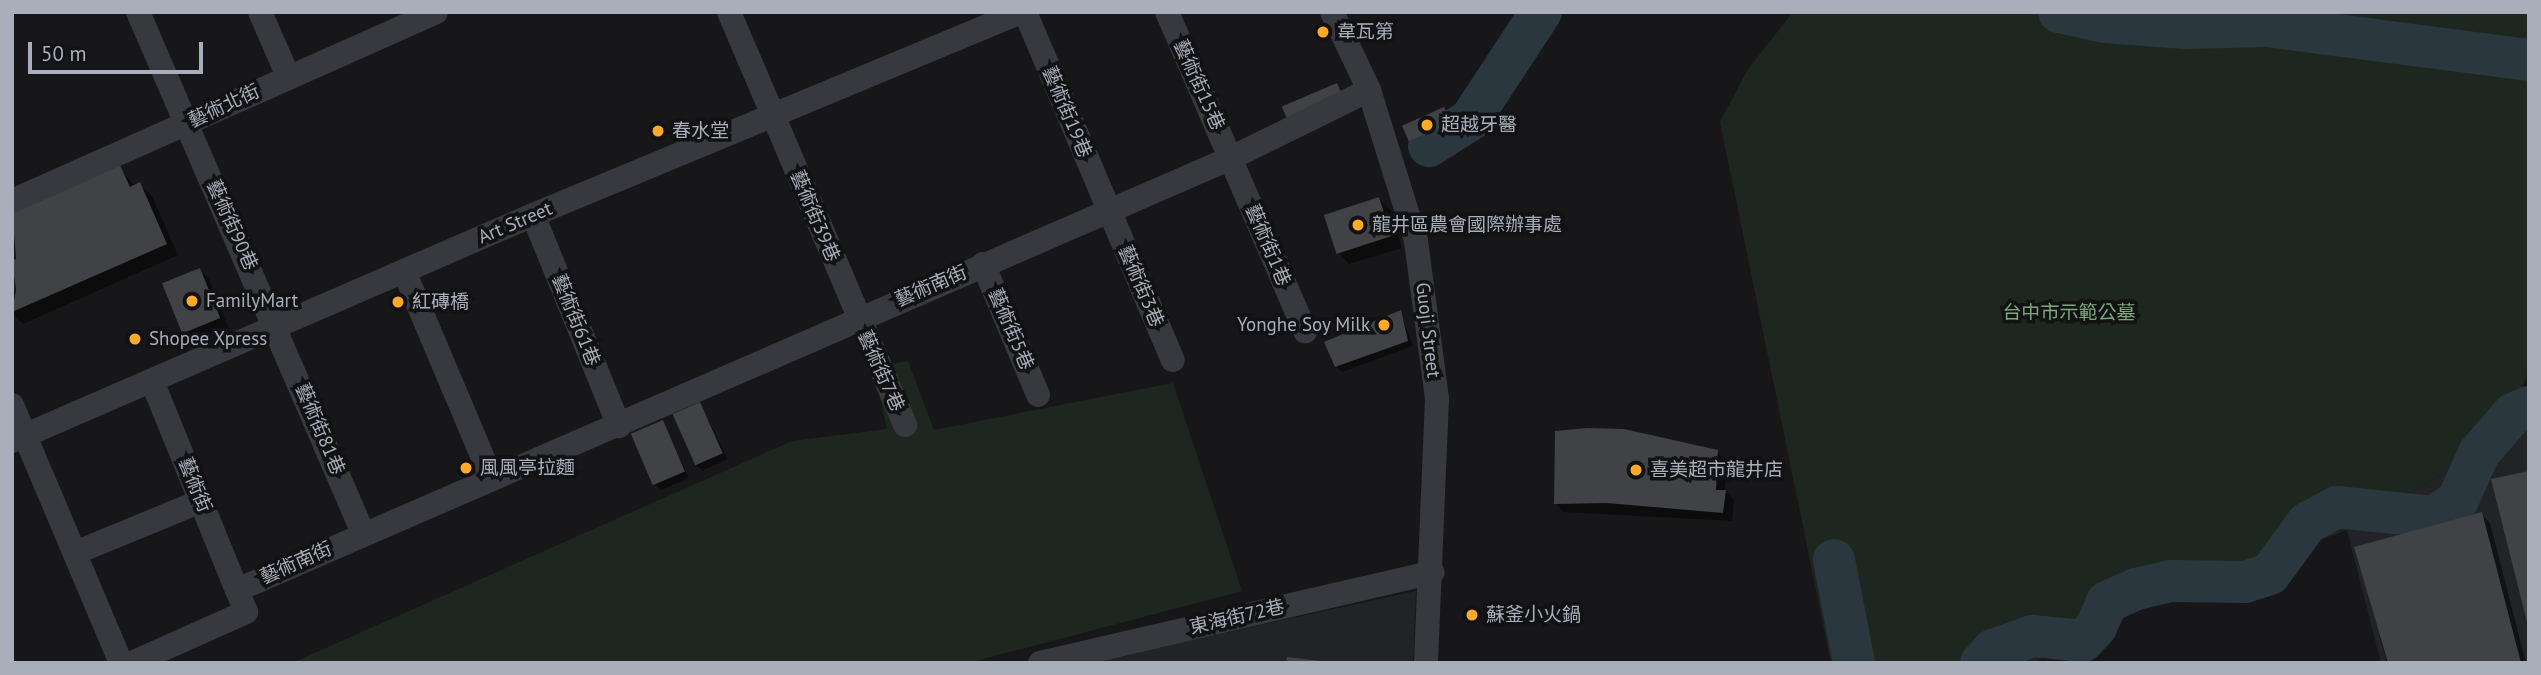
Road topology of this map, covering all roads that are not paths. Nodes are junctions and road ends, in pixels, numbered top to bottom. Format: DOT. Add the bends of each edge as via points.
graph roads {
  1 [pos="138,12"];
  2 [pos="261,12"];
  3 [pos="729,12"];
  4 [pos="1023,12"];
  5 [pos="1167,12"];
  6 [pos="1332,12"];
  7 [pos="420,15"];
  8 [pos="288,76"];
  9 [pos="1369,90"];
  10 [pos="773,115"];
  11 [pos="187,124"];
  12 [pos="1231,158"];
  13 [pos="12,201"];
  14 [pos="1110,212"];
  15 [pos="533,215"];
  16 [pos="983,264"];
  17 [pos="404,271"];
  18 [pos="857,317"];
  19 [pos="276,326"];
  20 [pos="1305,331"];
  21 [pos="1172,360"];
  22 [pos="152,381"];
  23 [pos="1038,395"];
  24 [pos="12,405"];
  25 [pos="905,425"];
  26 [pos="619,426"];
  27 [pos="19,438"];
  28 [pos="491,477"];
  29 [pos="201,501"];
  30 [pos="363,533"];
  31 [pos="75,553"];
  32 [pos="1433,572"];
  33 [pos="237,590"];
  34 [pos="121,663"];
  35 [pos="132,663"];
  36 [pos="1040,663"];
  37 [pos="1426,663"];
  1 -- 11 [label="street, 藝術街90巷"];
  2 -- 8 [label="street"];
  3 -- 10 [label="street, 藝術街39巷"];
  4 -- 10 [label="street, Art Street"];
  4 -- 14 [label="street, 藝術街19巷"];
  5 -- 12 [label="street, 藝術街15巷"];
  6 -- 9 [label="street, Guoji Street"];
  7 -- 8 [label="street, 藝術北街"];
  8 -- 11 [label="street, 藝術北街"];
  9 -- 12 [label="street, 藝術南街"];
  9 -- 32 [label="street, Guoji Street" via="1416,241 1437,400"];
  10 -- 15 [label="street, Art Street"];
  10 -- 18 [label="street, 藝術街39巷"];
  11 -- 13 [label="street, 藝術北街"];
  11 -- 19 [label="street, 藝術街90巷"];
  12 -- 14 [label="street, 藝術南街"];
  12 -- 20 [label="street, 藝術街1巷"];
  14 -- 16 [label="street, 藝術南街"];
  14 -- 21 [label="street, 藝術街3巷"];
  15 -- 17 [label="street, Art Street"];
  15 -- 26 [label="street, 藝術街61巷"];
  16 -- 18 [label="street, 藝術南街"];
  16 -- 23 [label="street, 藝術街5巷"];
  17 -- 19 [label="street, Art Street"];
  17 -- 28 [label="street"];
  18 -- 25 [label="street, 藝術街7巷"];
  18 -- 26 [label="street, 藝術南街"];
  19 -- 22 [label="street, Art Street"];
  19 -- 30 [label="street, 藝術街81巷"];
  22 -- 27 [label="street, Art Street"];
  22 -- 29 [label="street, 藝術街"];
  24 -- 27 [label="street"];
  26 -- 28 [label="street, 藝術南街"];
  27 -- 31 [label="street"];
  28 -- 30 [label="street, 藝術南街"];
  29 -- 31 [label="street"];
  29 -- 33 [label="street, 藝術街"];
  30 -- 33 [label="street, 藝術南街"];
  31 -- 34 [label="street"];
  32 -- 36 [label="street, 東海街72巷"];
  32 -- 37 [label="street, Guoji Street"];
  33 -- 35 [label="street, 藝術南街" via="246,612"];
}
